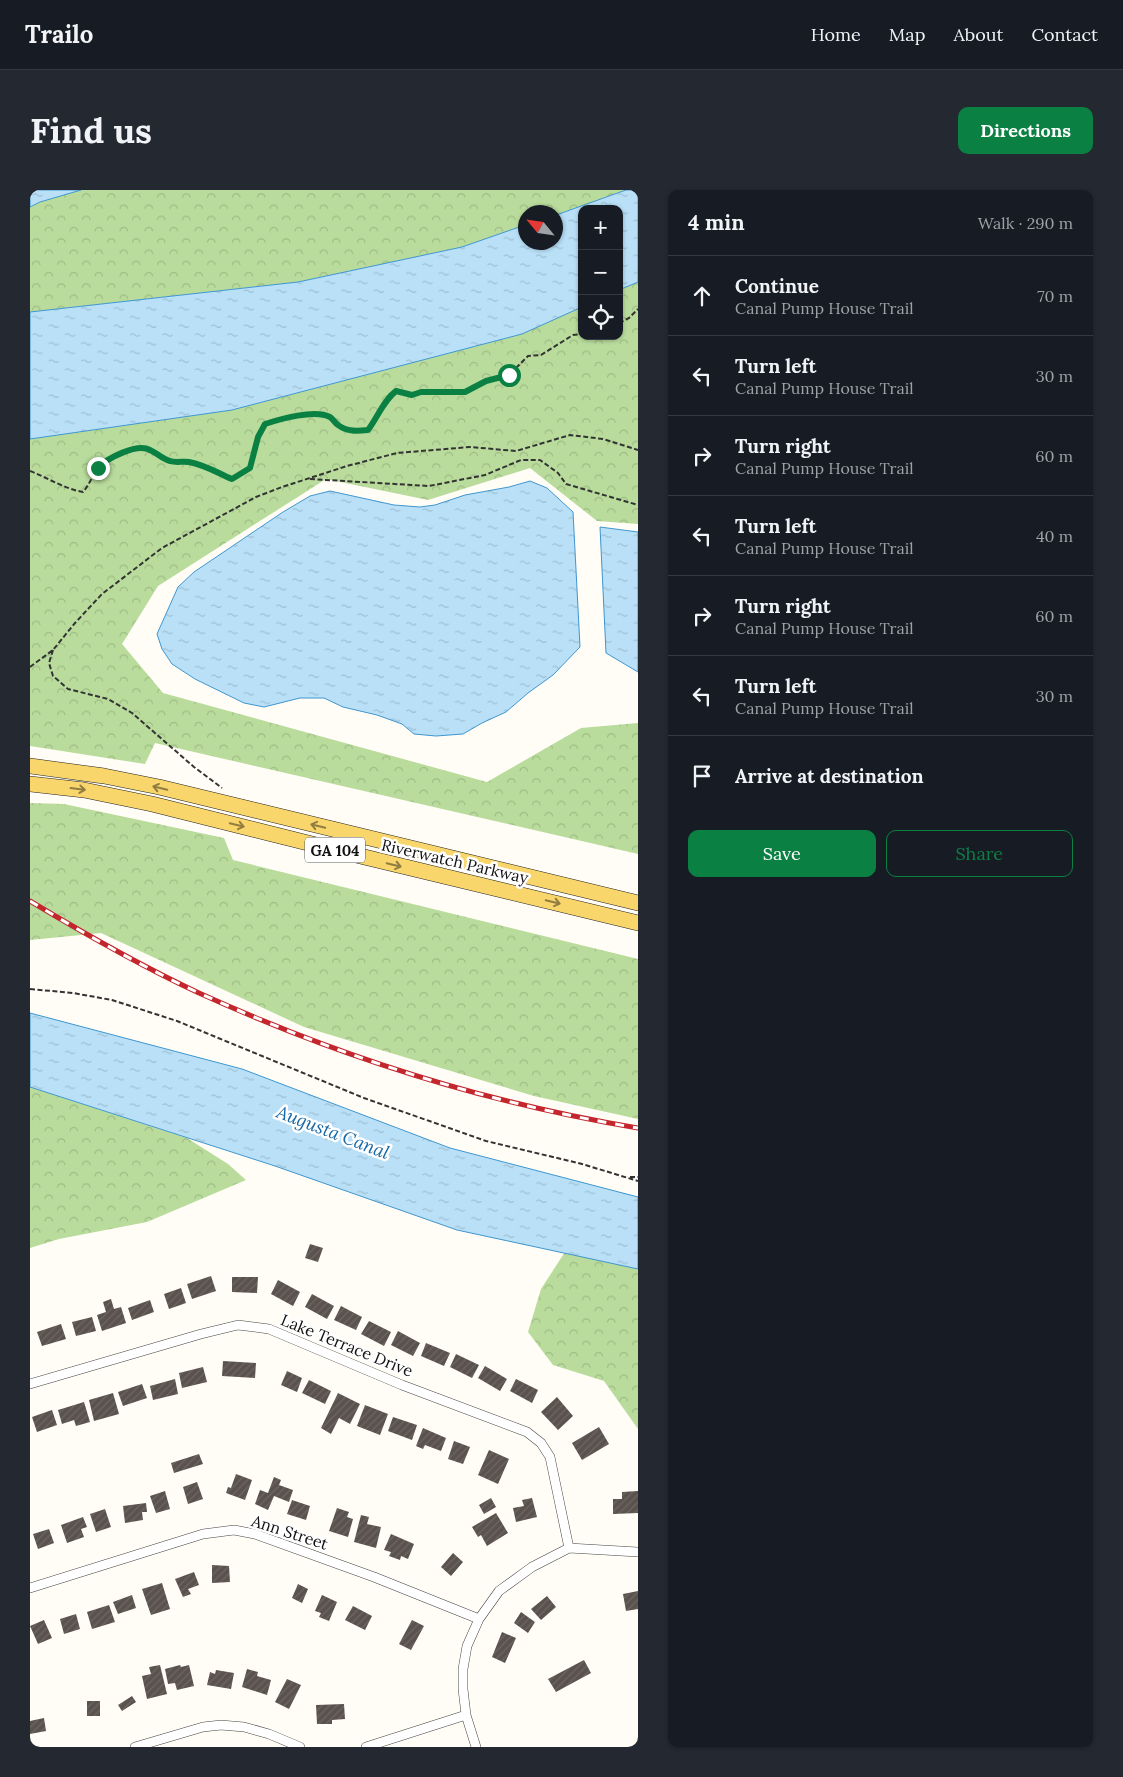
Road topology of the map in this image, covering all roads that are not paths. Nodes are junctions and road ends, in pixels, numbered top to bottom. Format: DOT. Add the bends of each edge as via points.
graph roads {
  1 [pos="30,766"];
  2 [pos="30,784"];
  3 [pos="638,903"];
  4 [pos="638,923"];
  5 [pos="30,1384"];
  6 [pos="569,1548"];
  7 [pos="638,1552"];
  8 [pos="30,1588"];
  9 [pos="478,1619"];
  10 [pos="466,1715"];
  11 [pos="136,1747"];
  12 [pos="300,1747"];
  13 [pos="366,1747"];
  14 [pos="476,1747"];
  3 -- 1 [label="main road, Riverwatch Parkway / GA 104, one-way" via="159,787"];
  2 -- 4 [label="main road, Riverwatch Parkway / GA 104, one-way" via="84,790 152,804"];
  5 -- 6 [label="street, Lake Terrace Drive" via="238,1325 269,1329 402,1385 527,1432 541,1443 550,1457"];
  6 -- 7 [label="street"];
  6 -- 9 [label="street" via="532,1567 499,1591"];
  8 -- 9 [label="street, Ann Street" via="203,1534 234,1530 255,1534 365,1573"];
  9 -- 10 [label="street" via="467,1646 463,1669"];
  10 -- 13 [label="street"];
  10 -- 14 [label="street"];
  11 -- 12 [label="street" via="204,1726 221,1726 244,1727"];
}
